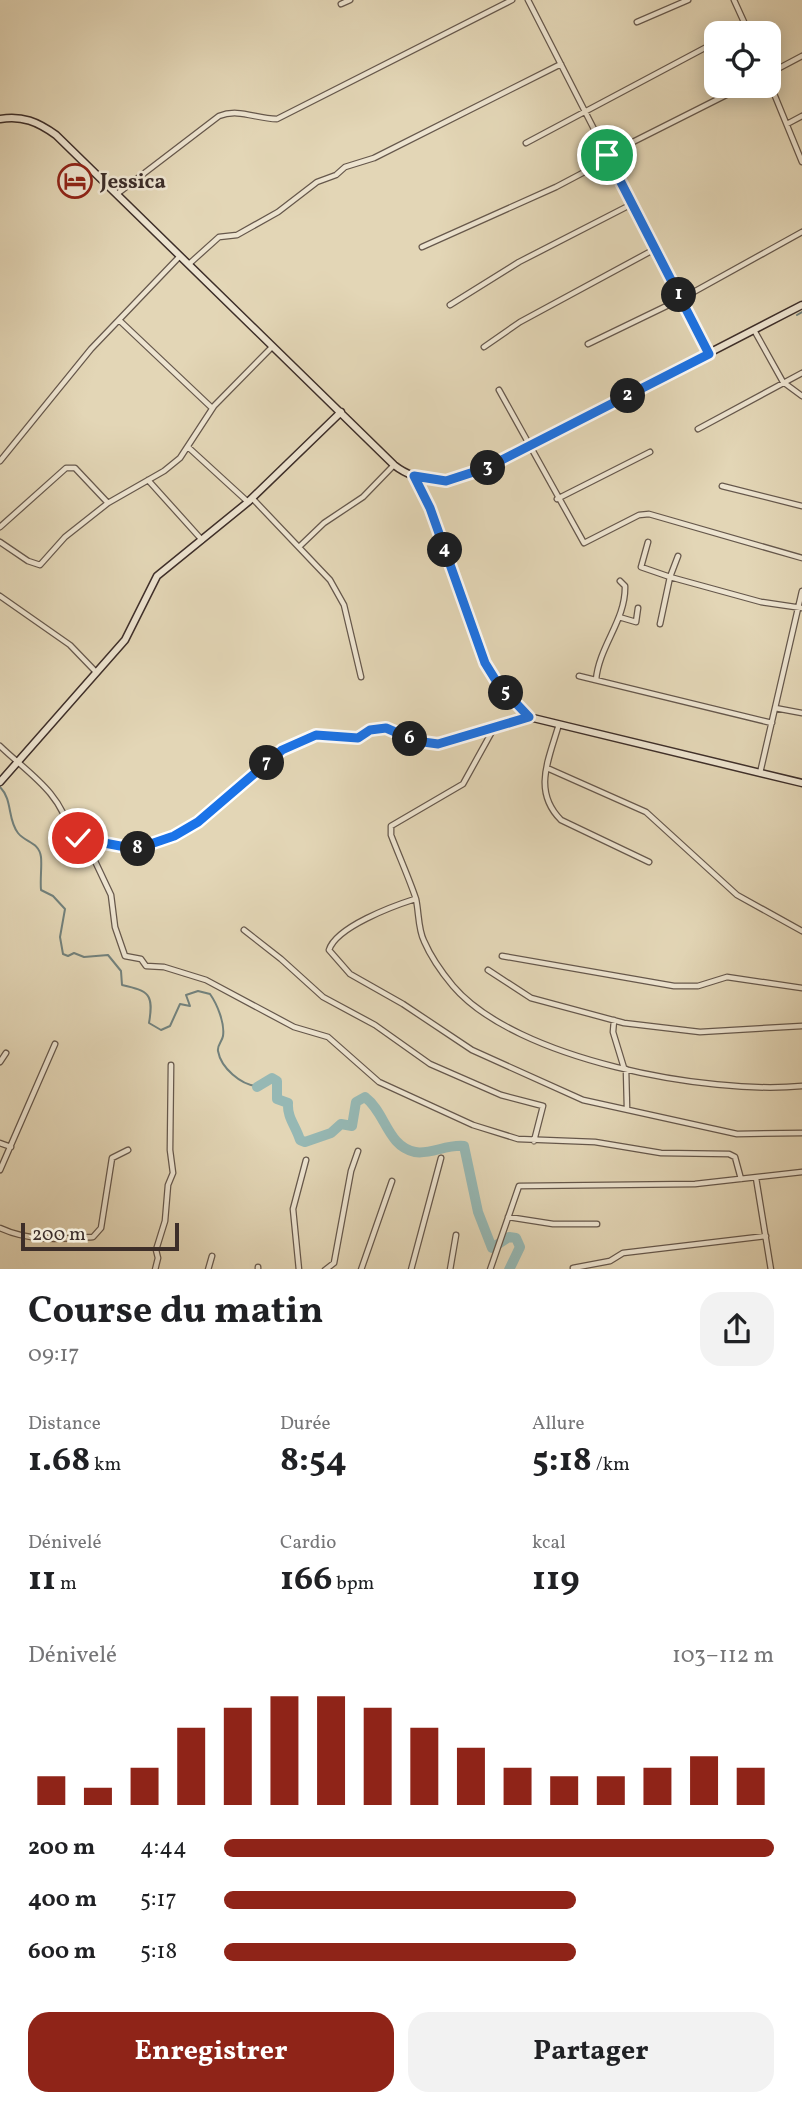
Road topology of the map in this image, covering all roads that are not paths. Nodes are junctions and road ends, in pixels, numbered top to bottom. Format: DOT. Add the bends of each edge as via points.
graph roads {
  1 [pos="351,0"];
  2 [pos="512,0"];
  3 [pos="528,0"];
  4 [pos="688,0"];
  5 [pos="734,0"];
  6 [pos="341,4"];
  7 [pos="744,21"];
  8 [pos="636,22"];
  9 [pos="704,48"];
  10 [pos="802,57"];
  11 [pos="561,64"];
  12 [pos="781,69"];
  13 [pos="721,98"];
  14 [pos="777,98"];
  15 [pos="584,110"];
  16 [pos="802,116"];
  17 [pos="0,119"];
  18 [pos="787,124"];
  19 [pos="526,143"];
  20 [pos="608,157"];
  21 [pos="802,162"];
  22 [pos="117,194"];
  23 [pos="632,204"];
  24 [pos="802,232"];
  25 [pos="422,247"];
  26 [pos="655,249"];
  27 [pos="180,256"];
  28 [pos="189,264"];
  29 [pos="681,299"];
  30 [pos="450,305"];
  31 [pos="802,305"];
  32 [pos="119,320"];
  33 [pos="754,330"];
  34 [pos="588,344"];
  35 [pos="273,346"];
  36 [pos="484,347"];
  37 [pos="709,354"];
  38 [pos="802,373"];
  39 [pos="785,384"];
  40 [pos="499,390"];
  41 [pos="802,396"];
  42 [pos="212,408"];
  43 [pos="341,412"];
  44 [pos="698,429"];
  45 [pos="529,447"];
  46 [pos="189,448"];
  47 [pos="650,452"];
  48 [pos="0,461"];
  49 [pos="394,465"];
  50 [pos="414,476"];
  51 [pos="148,480"];
  52 [pos="722,486"];
  53 [pos="557,499"];
  54 [pos="250,500"];
  55 [pos="108,503"];
  56 [pos="802,506"];
  57 [pos="0,527"];
  58 [pos="203,540"];
  59 [pos="0,542"];
  60 [pos="648,542"];
  61 [pos="300,546"];
  62 [pos="678,556"];
  63 [pos="802,558"];
  64 [pos="670,577"];
  65 [pos="620,581"];
  66 [pos="802,591"];
  67 [pos="0,596"];
  68 [pos="638,608"];
  69 [pos="800,608"];
  70 [pos="619,617"];
  71 [pos="660,624"];
  72 [pos="96,672"];
  73 [pos="579,676"];
  74 [pos="360,677"];
  75 [pos="596,680"];
  76 [pos="775,708"];
  77 [pos="802,713"];
  78 [pos="529,717"];
  79 [pos="772,723"];
  80 [pos="559,724"];
  81 [pos="494,728"];
  82 [pos="0,746"];
  83 [pos="17,762"];
  84 [pos="547,768"];
  85 [pos="760,773"];
  86 [pos="0,782"];
  87 [pos="802,783"];
  88 [pos="85,840"];
  89 [pos="649,862"];
  90 [pos="415,899"];
  91 [pos="244,930"];
  92 [pos="802,931"];
  93 [pos="502,956"];
  94 [pos="488,970"];
  95 [pos="802,988"];
  96 [pos="614,1020"];
  97 [pos="802,1026"];
  98 [pos="55,1044"];
  99 [pos="6,1053"];
  100 [pos="0,1062"];
  101 [pos="171,1065"];
  102 [pos="625,1069"];
  103 [pos="802,1086"];
  104 [pos="627,1108"];
  105 [pos="802,1133"];
  106 [pos="534,1141"];
  107 [pos="0,1143"];
  108 [pos="10,1147"];
  109 [pos="128,1150"];
  110 [pos="358,1151"];
  111 [pos="441,1158"];
  112 [pos="306,1160"];
  113 [pos="0,1170"];
  114 [pos="802,1172"];
  115 [pos="756,1178"];
  116 [pos="741,1179"];
  117 [pos="392,1181"];
  118 [pos="508,1217"];
  119 [pos="597,1224"];
  120 [pos="0,1228"];
  121 [pos="456,1235"];
  122 [pos="766,1236"];
  123 [pos="212,1256"];
  124 [pos="573,1268"];
  125 [pos="155,1269"];
  126 [pos="208,1269"];
  127 [pos="299,1269"];
  128 [pos="329,1269"];
  129 [pos="361,1269"];
  130 [pos="411,1269"];
  131 [pos="450,1269"];
  132 [pos="490,1269"];
  133 [pos="771,1269"];
  1 -- 6 [label="street"];
  2 -- 22 [label="street" via="277,119 237,112 219,116"];
  3 -- 11 [label="street"];
  4 -- 8 [label="street"];
  5 -- 7 [label="street"];
  9 -- 15 [label="street"];
  10 -- 12 [label="street"];
  11 -- 15 [label="street"];
  11 -- 28 [label="street" via="374,158 344,167 277,213 237,235 219,237"];
  13 -- 20 [label="street"];
  14 -- 18 [label="street"];
  15 -- 19 [label="street"];
  15 -- 20 [label="street"];
  16 -- 18 [label="street"];
  17 -- 22 [label="street" via="14,116 46,127"];
  18 -- 21 [label="street"];
  20 -- 23 [label="street"];
  20 -- 25 [label="street" via="556,187"];
  22 -- 27 [label="street"];
  23 -- 26 [label="street"];
  23 -- 30 [label="street" via="519,262"];
  24 -- 29 [label="street"];
  26 -- 29 [label="street"];
  26 -- 36 [label="street" via="520,322"];
  27 -- 28 [label="street"];
  27 -- 32 [label="street"];
  28 -- 35 [label="street"];
  29 -- 34 [label="street"];
  29 -- 37 [label="street"];
  31 -- 33 [label="street"];
  32 -- 42 [label="street"];
  32 -- 48 [label="street"];
  33 -- 37 [label="street"];
  33 -- 39 [label="street"];
  35 -- 43 [label="street"];
  35 -- 46 [label="street" via="214,406"];
  37 -- 45 [label="street"];
  38 -- 39 [label="street"];
  39 -- 41 [label="street"];
  39 -- 44 [label="street"];
  40 -- 45 [label="street"];
  43 -- 49 [label="street"];
  43 -- 54 [label="street"];
  45 -- 50 [label="street" via="463,478 436,481"];
  45 -- 53 [label="street"];
  46 -- 51 [label="street"];
  46 -- 54 [label="street"];
  47 -- 53 [label="street"];
  49 -- 50 [label="street"];
  49 -- 61 [label="street" via="363,497"];
  50 -- 78 [label="street" via="430,508 485,663"];
  51 -- 55 [label="street"];
  51 -- 58 [label="street"];
  52 -- 56 [label="street"];
  53 -- 63 [label="street" via="584,543 649,514"];
  54 -- 58 [label="street"];
  54 -- 61 [label="street"];
  55 -- 57 [label="street" via="71,467"];
  55 -- 59 [label="street" via="65,537 40,565"];
  58 -- 72 [label="street" via="157,576 125,640"];
  60 -- 64 [label="street" via="641,567"];
  61 -- 74 [label="street" via="323,570 344,605"];
  62 -- 64 [label="street"];
  64 -- 69 [label="street"];
  64 -- 71 [label="street"];
  65 -- 70 [label="street" via="625,593"];
  66 -- 69 [label="street"];
  67 -- 72 [label="street" via="70,645"];
  68 -- 70 [label="street" via="636,622"];
  69 -- 76 [label="street"];
  70 -- 75 [label="street"];
  72 -- 83 [label="street"];
  73 -- 75 [label="street"];
  75 -- 79 [label="street"];
  76 -- 77 [label="street"];
  76 -- 79 [label="street"];
  78 -- 80 [label="street"];
  78 -- 81 [label="street"];
  79 -- 85 [label="street"];
  80 -- 84 [label="street"];
  80 -- 85 [label="street"];
  81 -- 88 [label="street" via="438,744 416,741 386,728 358,738 316,735 282,750 198,822 174,836 136,849"];
  81 -- 90 [label="street" via="463,784 391,827"];
  82 -- 83 [label="street"];
  83 -- 86 [label="street"];
  83 -- 88 [label="street" via="62,806 70,833"];
  84 -- 89 [label="street" via="544,795 561,820"];
  84 -- 92 [label="street" via="646,812 730,889"];
  85 -- 87 [label="street"];
  88 -- 106 [label="street" via="111,895 125,956 141,959 146,966 206,980 294,1027 328,1037 395,1091 473,1125"];
  90 -- 102 [label="street" via="424,941 451,984 468,1001 522,1033"];
  90 -- 104 [label="street" via="353,926 336,937 329,950 350,974 495,1062 583,1100"];
  91 -- 106 [label="street" via="323,997 430,1063 501,1095 543,1105"];
  93 -- 95 [label="street" via="674,986 698,986 727,977"];
  94 -- 96 [label="street" via="531,998"];
  96 -- 97 [label="street" via="700,1032"];
  96 -- 102 [label="street" via="616,1046"];
  98 -- 108 [label="street"];
  99 -- 100 [label="street"];
  101 -- 125 [label="street" via="173,1172"];
  102 -- 103 [label="street" via="746,1088"];
  102 -- 104 [label="street"];
  104 -- 105 [label="street" via="737,1134"];
  106 -- 116 [label="street" via="595,1142 661,1153 729,1154 735,1157"];
  107 -- 108 [label="street"];
  108 -- 113 [label="street"];
  109 -- 120 [label="street" via="113,1158 101,1228 93,1237 21,1237"];
  110 -- 128 [label="street"];
  111 -- 130 [label="street"];
  112 -- 127 [label="street" via="293,1209"];
  114 -- 115 [label="street"];
  115 -- 116 [label="street"];
  115 -- 122 [label="street"];
  116 -- 118 [label="street" via="695,1184 519,1186"];
  117 -- 129 [label="street"];
  118 -- 119 [label="street"];
  118 -- 132 [label="street"];
  121 -- 131 [label="street"];
  122 -- 124 [label="street" via="623,1253 610,1261"];
  122 -- 133 [label="street"];
  123 -- 126 [label="street"];
}
